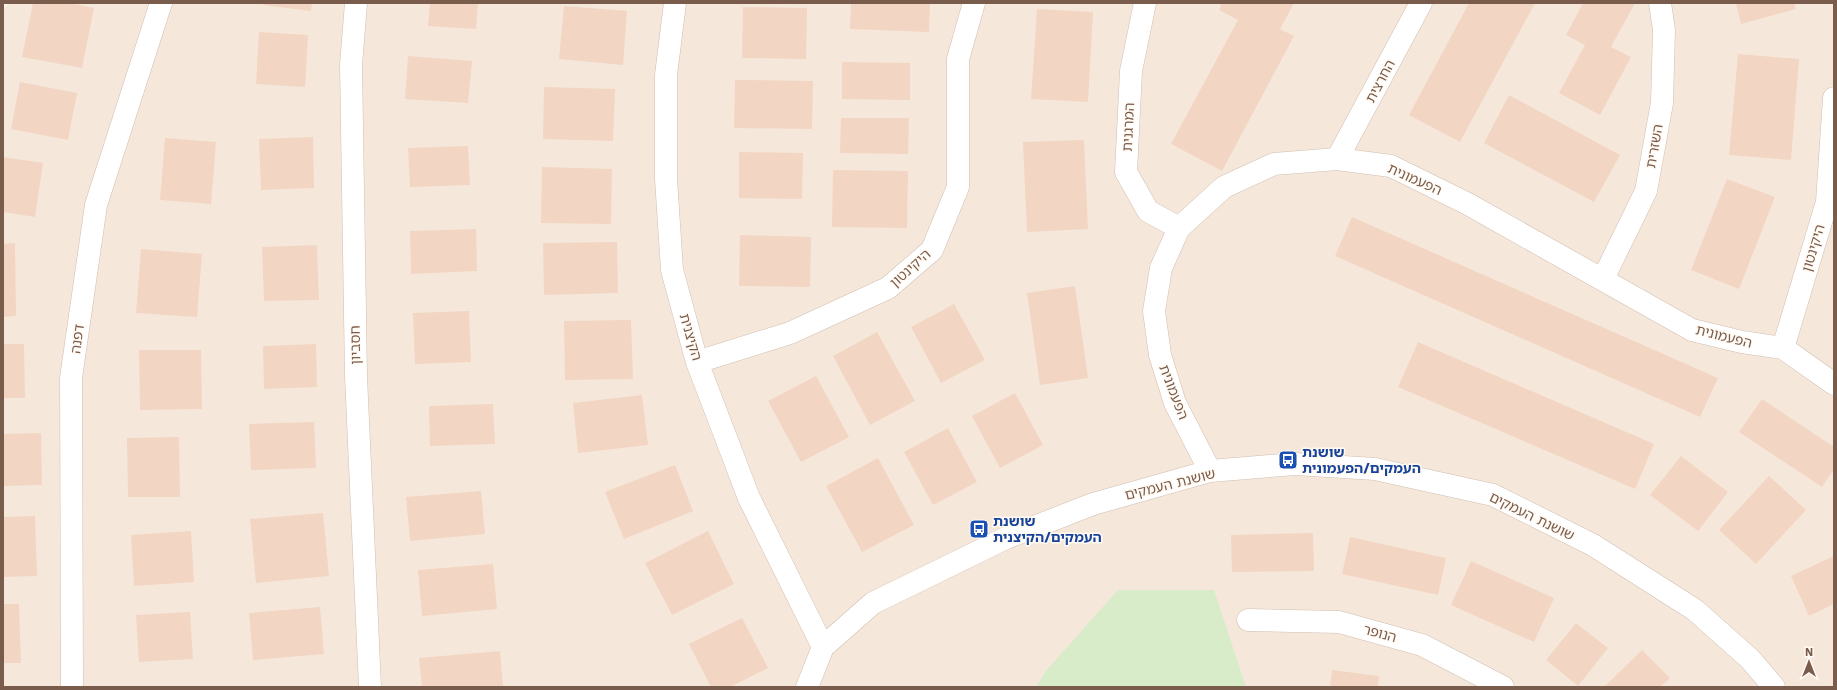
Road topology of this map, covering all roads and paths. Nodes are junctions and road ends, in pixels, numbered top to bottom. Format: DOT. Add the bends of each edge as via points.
graph roads {
  1 [pos="161,3"];
  2 [pos="356,3"];
  3 [pos="675,3"];
  4 [pos="974,3"];
  5 [pos="1145,3"];
  6 [pos="1422,3"];
  7 [pos="1660,3"];
  8 [pos="1834,98"];
  9 [pos="1337,159"];
  10 [pos="1179,228"];
  11 [pos="1603,279"];
  12 [pos="1783,348"];
  13 [pos="697,362"];
  14 [pos="1834,384"];
  15 [pos="1210,471"];
  16 [pos="1248,620"];
  17 [pos="823,647"];
  18 [pos="72,687"];
  19 [pos="370,687"];
  20 [pos="807,687"];
  21 [pos="1503,687"];
  22 [pos="1774,687"];
  1 -- 18 [label="street, דפנה" via="96,205 71,378"];
  2 -- 19 [label="street, חסביון" via="351,64 356,376"];
  3 -- 13 [label="street, הקיצנית" via="666,75 666,178 672,270"];
  4 -- 13 [label="street, היקינטון" via="958,59 958,187 932,250 888,288 790,333"];
  5 -- 10 [label="street, המרגנית" via="1131,71 1126,172 1148,211"];
  6 -- 9 [label="street, החרצית"];
  7 -- 11 [label="street, השזרית" via="1664,30 1662,102 1646,191"];
  8 -- 12 [label="street, היקינטון" via="1827,202"];
  9 -- 10 [label="street, הפעמונית" via="1274,164 1224,187"];
  9 -- 11 [label="street, הפעמונית" via="1391,166 1468,204"];
  10 -- 15 [label="street, הפעמונית" via="1161,268 1154,311 1160,355 1176,403"];
  11 -- 12 [label="street, הפעמונית" via="1692,330 1742,342"];
  12 -- 14 [label="street, הפעמונית"];
  13 -- 17 [label="street, הקיצנית" via="749,498"];
  15 -- 17 [label="street, שושנת העמקים" via="1092,504 1006,538 873,603"];
  15 -- 22 [label="street, שושנת העמקים" via="1295,464 1376,469 1492,495 1593,545 1694,610 1750,659"];
  16 -- 21 [label="street, הנופר" via="1339,622 1422,645"];
  17 -- 20 [label="street, שושנת העמקים"];
}
